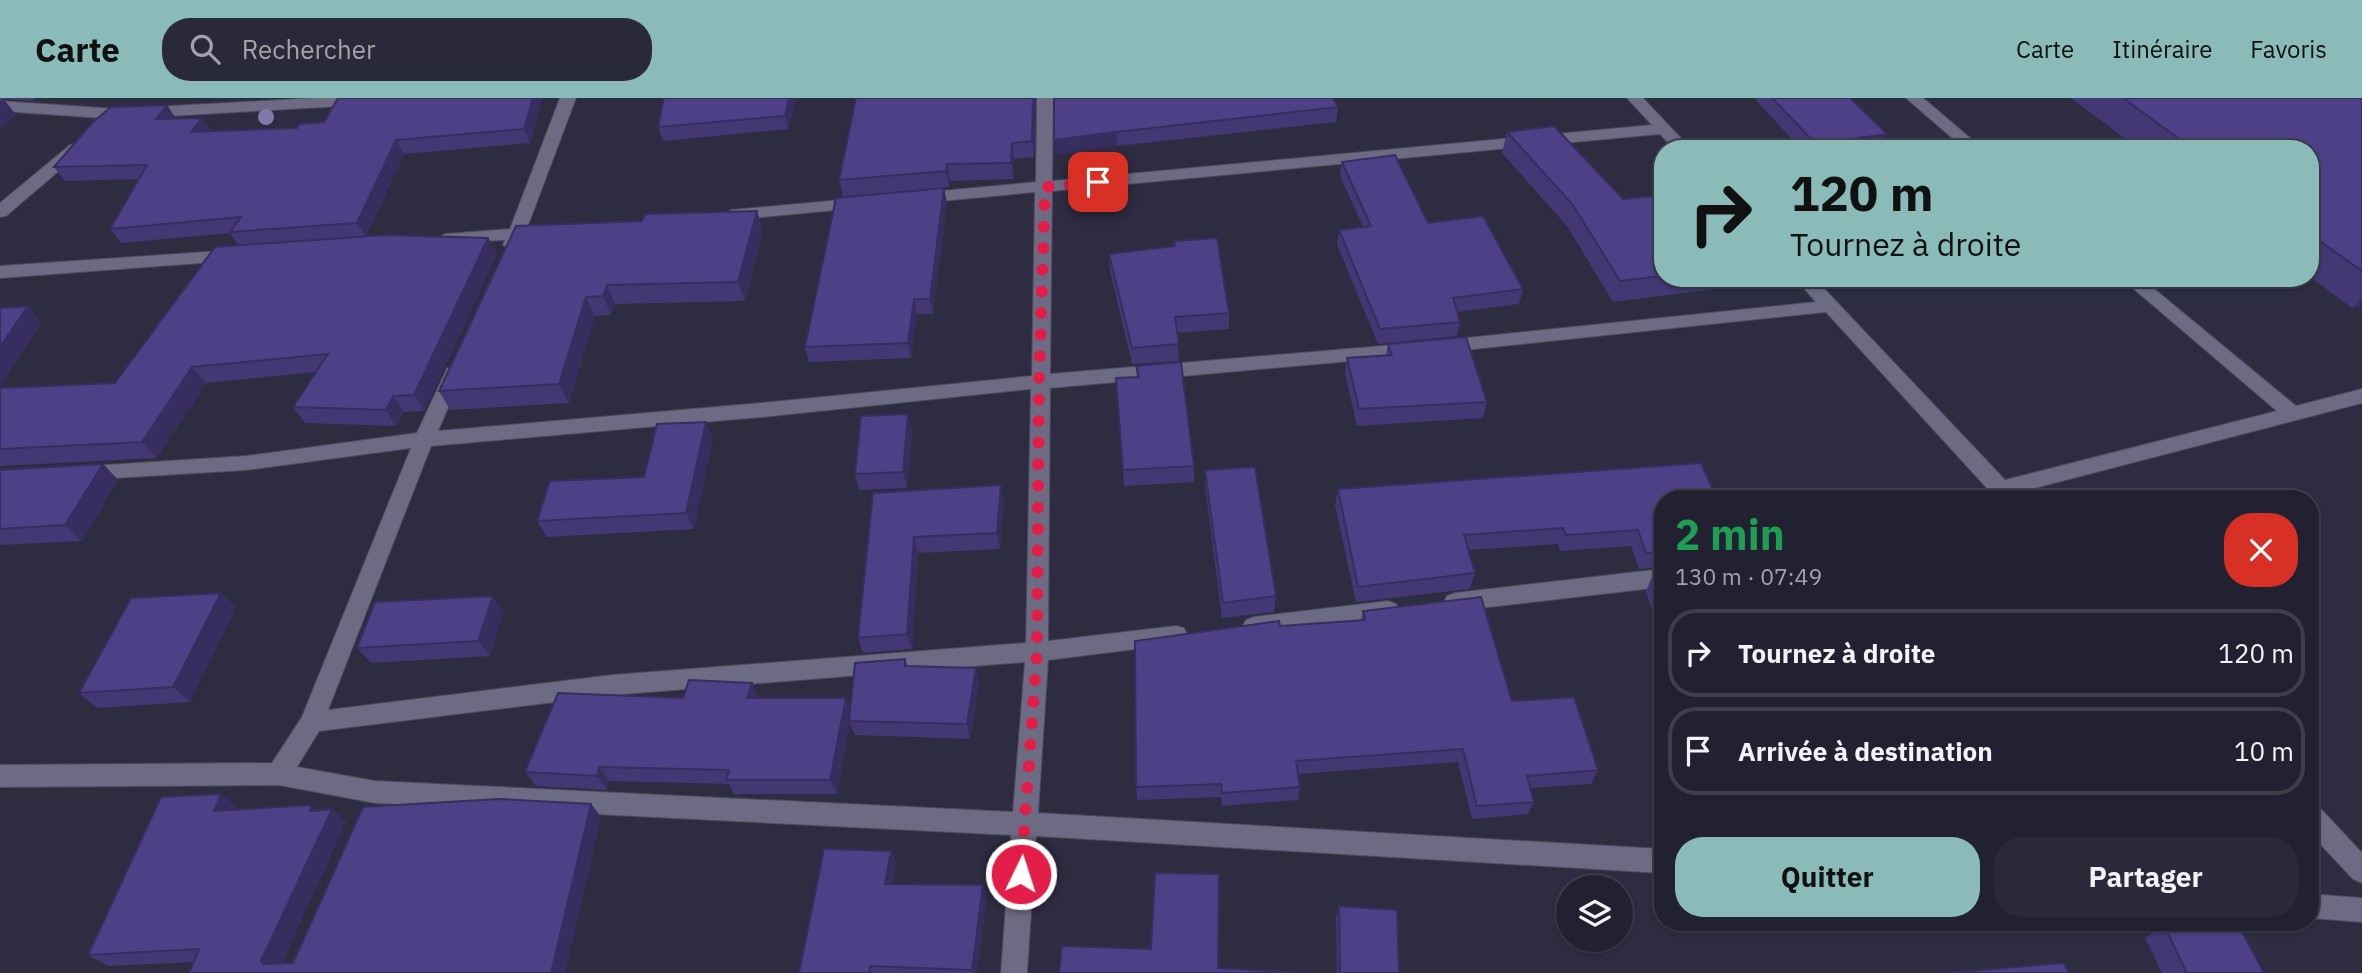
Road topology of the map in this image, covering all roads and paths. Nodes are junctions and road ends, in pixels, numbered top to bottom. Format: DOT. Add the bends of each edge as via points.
graph roads {
  1 [pos="135,98"];
  2 [pos="395,98"];
  3 [pos="568,98"];
  4 [pos="1045,98"];
  5 [pos="1635,98"];
  6 [pos="1914,98"];
  7 [pos="0,106"];
  8 [pos="117,114"];
  9 [pos="1665,129"];
  10 [pos="1675,140"];
  11 [pos="1964,140"];
  12 [pos="1045,187"];
  13 [pos="905,200"];
  14 [pos="878,202"];
  15 [pos="0,212"];
  16 [pos="711,217"];
  17 [pos="559,230"];
  18 [pos="517,234"];
  19 [pos="434,240"];
  20 [pos="255,254"];
  21 [pos="506,258"];
  22 [pos="0,272"];
  23 [pos="1812,287"];
  24 [pos="2141,287"];
  25 [pos="1830,306"];
  26 [pos="462,354"];
  27 [pos="1039,382"];
  28 [pos="2362,396"];
  29 [pos="2292,413"];
  30 [pos="424,439"];
  31 [pos="67,473"];
  32 [pos="2002,490"];
  33 [pos="2020,490"];
  34 [pos="1654,579"];
  35 [pos="1440,604"];
  36 [pos="1412,607"];
  37 [pos="1232,629"];
  38 [pos="1204,632"];
  39 [pos="1037,652"];
  40 [pos="312,722"];
  41 [pos="279,774"];
  42 [pos="0,776"];
  43 [pos="375,792"];
  44 [pos="364,816"];
  45 [pos="1024,824"];
  46 [pos="2319,825"];
  47 [pos="1654,861"];
  48 [pos="2362,871"];
  49 [pos="2319,907"];
  50 [pos="2362,910"];
  51 [pos="1014,973"];
  1 -- 8 [label="street"];
  2 -- 8 [label="street"];
  3 -- 18 [label="street"];
  4 -- 12 [label="street"];
  5 -- 9 [label="street"];
  6 -- 11 [label="street"];
  7 -- 8 [label="street"];
  8 -- 15 [label="street"];
  9 -- 10 [label="street"];
  9 -- 12 [label="street"];
  12 -- 13 [label="street"];
  12 -- 27 [label="street"];
  14 -- 16 [label="street"];
  17 -- 18 [label="street"];
  18 -- 19 [label="street"];
  18 -- 21 [label="street"];
  20 -- 22 [label="street"];
  23 -- 25 [label="street"];
  24 -- 29 [label="street"];
  25 -- 27 [label="street"];
  25 -- 32 [label="street"];
  26 -- 30 [label="street"];
  27 -- 30 [label="street"];
  27 -- 39 [label="street"];
  28 -- 29 [label="street"];
  29 -- 33 [label="street"];
  30 -- 31 [label="street" via="246,463"];
  30 -- 40 [label="street"];
  34 -- 35 [label="street"];
  36 -- 37 [label="street"];
  38 -- 39 [label="street"];
  39 -- 40 [label="street" via="612,685"];
  39 -- 45 [label="street"];
  40 -- 41 [label="street"];
  41 -- 42 [label="street"];
  41 -- 43 [label="street"];
  43 -- 44 [label="street"];
  43 -- 45 [label="street"];
  45 -- 47 [label="street"];
  45 -- 51 [label="street"];
  46 -- 48 [label="street"];
  49 -- 50 [label="street"];
}
